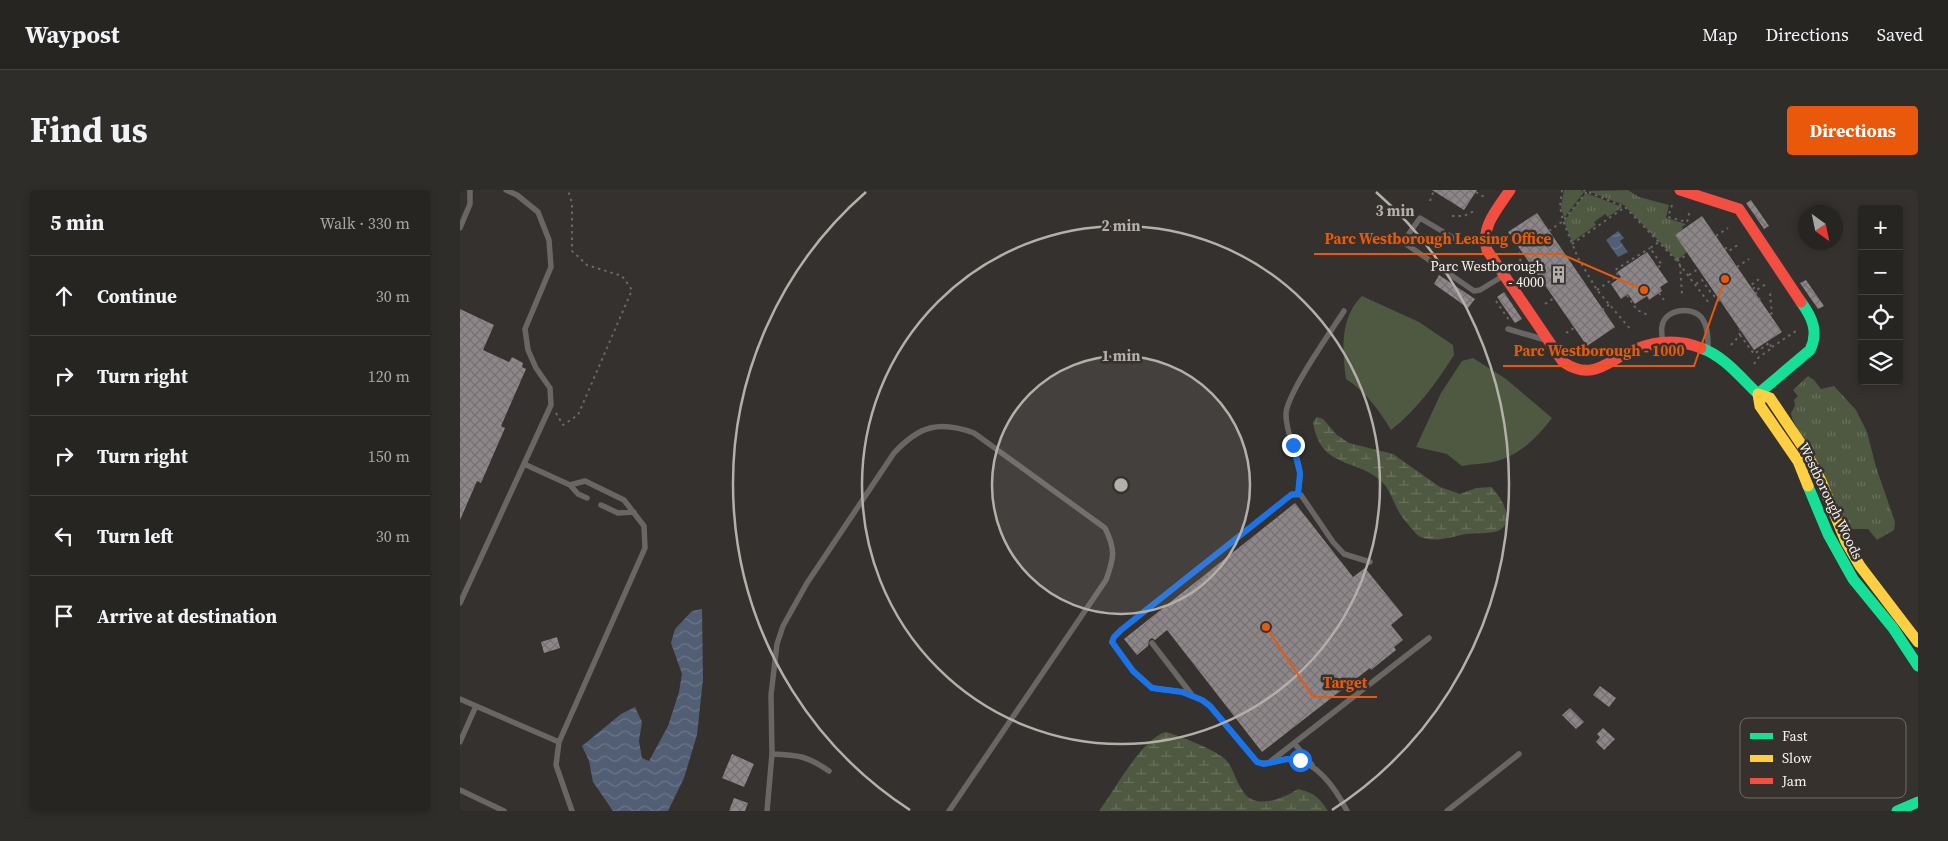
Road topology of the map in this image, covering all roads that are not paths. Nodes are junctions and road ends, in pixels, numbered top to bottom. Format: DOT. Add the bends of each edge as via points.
graph roads {
  1 [pos="470,190"];
  2 [pos="506,190"];
  3 [pos="1510,190"];
  4 [pos="1680,190"];
  5 [pos="460,228"];
  6 [pos="1483,241"];
  7 [pos="1504,275"];
  8 [pos="1344,311"];
  9 [pos="1508,329"];
  10 [pos="1549,342"];
  11 [pos="1663,342"];
  12 [pos="1708,350"];
  13 [pos="1758,394"];
  14 [pos="524,464"];
  15 [pos="570,485"];
  16 [pos="1298,494"];
  17 [pos="587,498"];
  18 [pos="601,505"];
  19 [pos="634,512"];
  20 [pos="1370,562"];
  21 [pos="460,603"];
  22 [pos="1429,638"];
  23 [pos="1918,642"];
  24 [pos="1152,643"];
  25 [pos="1918,666"];
  26 [pos="1194,696"];
  27 [pos="460,699"];
  28 [pos="476,706"];
  29 [pos="460,742"];
  30 [pos="559,742"];
  31 [pos="1294,743"];
  32 [pos="772,754"];
  33 [pos="1519,754"];
  34 [pos="1268,763"];
  35 [pos="1314,768"];
  36 [pos="829,771"];
  37 [pos="460,790"];
  38 [pos="1918,802"];
  39 [pos="504,811"];
  40 [pos="572,811"];
  41 [pos="766,811"];
  42 [pos="950,811"];
  43 [pos="1347,811"];
  44 [pos="1447,811"];
  45 [pos="1897,811"];
  1 -- 5 [label="lane" via="470,204"];
  2 -- 14 [label="lane" via="538,212 549,240 551,266 525,330 528,350 550,388 551,405"];
  3 -- 6 [label="main road" via="1487,225"];
  4 -- 13 [label="main road" via="1731,204 1739,210 1810,316 1815,335 1810,350"];
  6 -- 7 [label="main road"];
  6 -- 7 [label="lane" via="1462,243 1420,218 1403,242 1474,291"];
  7 -- 10 [label="main road"];
  8 -- 16 [label="lane" via="1296,388 1286,411 1289,436 1300,473"];
  9 -- 10 [label="lane"];
  10 -- 11 [label="main road" via="1563,362 1577,370 1588,371 1635,350"];
  11 -- 12 [label="main road" via="1690,344"];
  11 -- 12 [label="lane" via="1662,324 1679,311 1686,310 1694,312 1705,323"];
  12 -- 13 [label="main road, Westborough Woods"];
  13 -- 23 [label="main road, Westborough Woods" via="1770,398 1805,450 1860,566"];
  13 -- 25 [label="main road, Westborough Woods" via="1760,406 1798,461 1828,534 1853,579 1893,628"];
  14 -- 15 [label="lane"];
  14 -- 21 [label="lane"];
  15 -- 17 [label="lane"];
  15 -- 19 [label="lane" via="585,481 624,500"];
  16 -- 20 [label="lane" via="1344,554"];
  16 -- 26 [label="lane" via="1291,495 1114,637 1113,644 1117,650 1152,688"];
  18 -- 19 [label="lane" via="618,513"];
  19 -- 30 [label="lane" via="644,526 645,548"];
  22 -- 31 [label="lane"];
  24 -- 26 [label="lane"];
  26 -- 34 [label="lane" via="1220,716 1257,762"];
  27 -- 28 [label="lane"];
  28 -- 29 [label="lane"];
  28 -- 30 [label="lane"];
  30 -- 40 [label="lane" via="556,765"];
  31 -- 34 [label="lane"];
  31 -- 35 [label="lane"];
  32 -- 36 [label="lane" via="798,755"];
  32 -- 41 [label="lane"];
  32 -- 42 [label="lane" via="771,695 777,644 783,626 807,583 904,442 932,427 958,427 974,433 1105,528 1112,543 1112,562 1106,580"];
  33 -- 44 [label="lane"];
  34 -- 35 [label="lane" via="1293,759"];
  35 -- 43 [label="lane" via="1336,792"];
  37 -- 39 [label="lane"];
  38 -- 45 [label="main road"];
}
